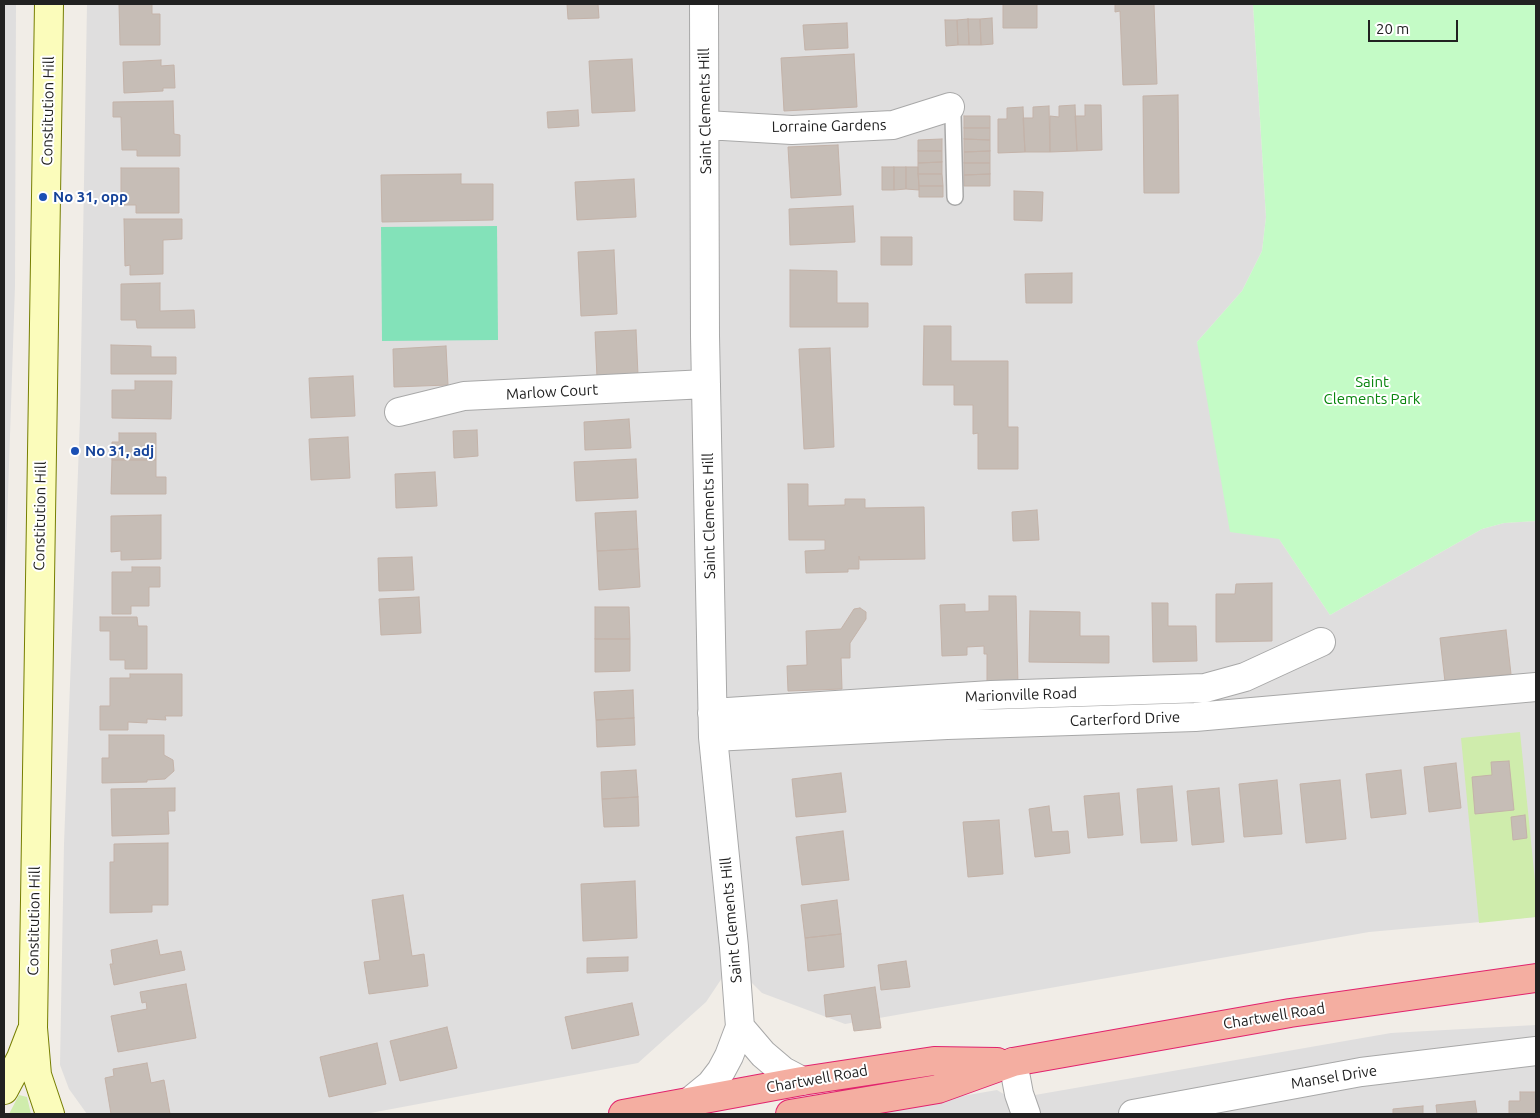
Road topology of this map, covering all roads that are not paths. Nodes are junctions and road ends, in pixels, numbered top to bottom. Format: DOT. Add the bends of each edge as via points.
graph roads {
  1 [pos="49,4"];
  2 [pos="704,4"];
  3 [pos="951,112"];
  4 [pos="706,125"];
  5 [pos="955,197"];
  6 [pos="706,384"];
  7 [pos="399,412"];
  8 [pos="1321,642"];
  9 [pos="1536,687"];
  10 [pos="712,725"];
  11 [pos="1536,978"];
  12 [pos="33,1028"];
  13 [pos="740,1028"];
  14 [pos="1536,1051"];
  15 [pos="1013,1062"];
  16 [pos="802,1081"];
  17 [pos="4,1090"];
  18 [pos="689,1102"];
  19 [pos="50,1114"];
  20 [pos="623,1114"];
  21 [pos="790,1114"];
  22 [pos="1026,1114"];
  23 [pos="1133,1114"];
  1 -- 12 [label="main road, Constitution Hill"];
  2 -- 4 [label="street, Saint Clements Hill"];
  3 -- 4 [label="street, Lorraine Gardens" via="893,125 792,130"];
  3 -- 5 [label="lane"];
  4 -- 6 [label="street, Saint Clements Hill"];
  6 -- 7 [label="street, Marlow Court" via="464,396"];
  6 -- 10 [label="street, Saint Clements Hill"];
  8 -- 10 [label="street, Marionville Road" via="1245,677 1205,688 991,695"];
  9 -- 10 [label="street, Carterford Drive" via="1195,717 947,725"];
  10 -- 13 [label="street, Saint Clements Hill"];
  11 -- 15 [label="highway, Chartwell Road" via="1290,1013"];
  12 -- 17 [label="main road, Constitution Hill"];
  12 -- 19 [label="main road, Constitution Hill" via="37,1075"];
  13 -- 16 [label="street" via="763,1054 783,1071"];
  13 -- 18 [label="street, Saint Clements Hill" via="720,1071 711,1084"];
  14 -- 23 [label="street, Mansel Drive" via="1361,1072"];
  15 -- 16 [label="highway, Chartwell Road" via="934,1061"];
  15 -- 21 [label="highway, Chartwell Road" via="938,1089"];
  15 -- 22 [label="street"];
  16 -- 18 [label="highway, Chartwell Road"];
  18 -- 20 [label="highway, Chartwell Road"];
}
